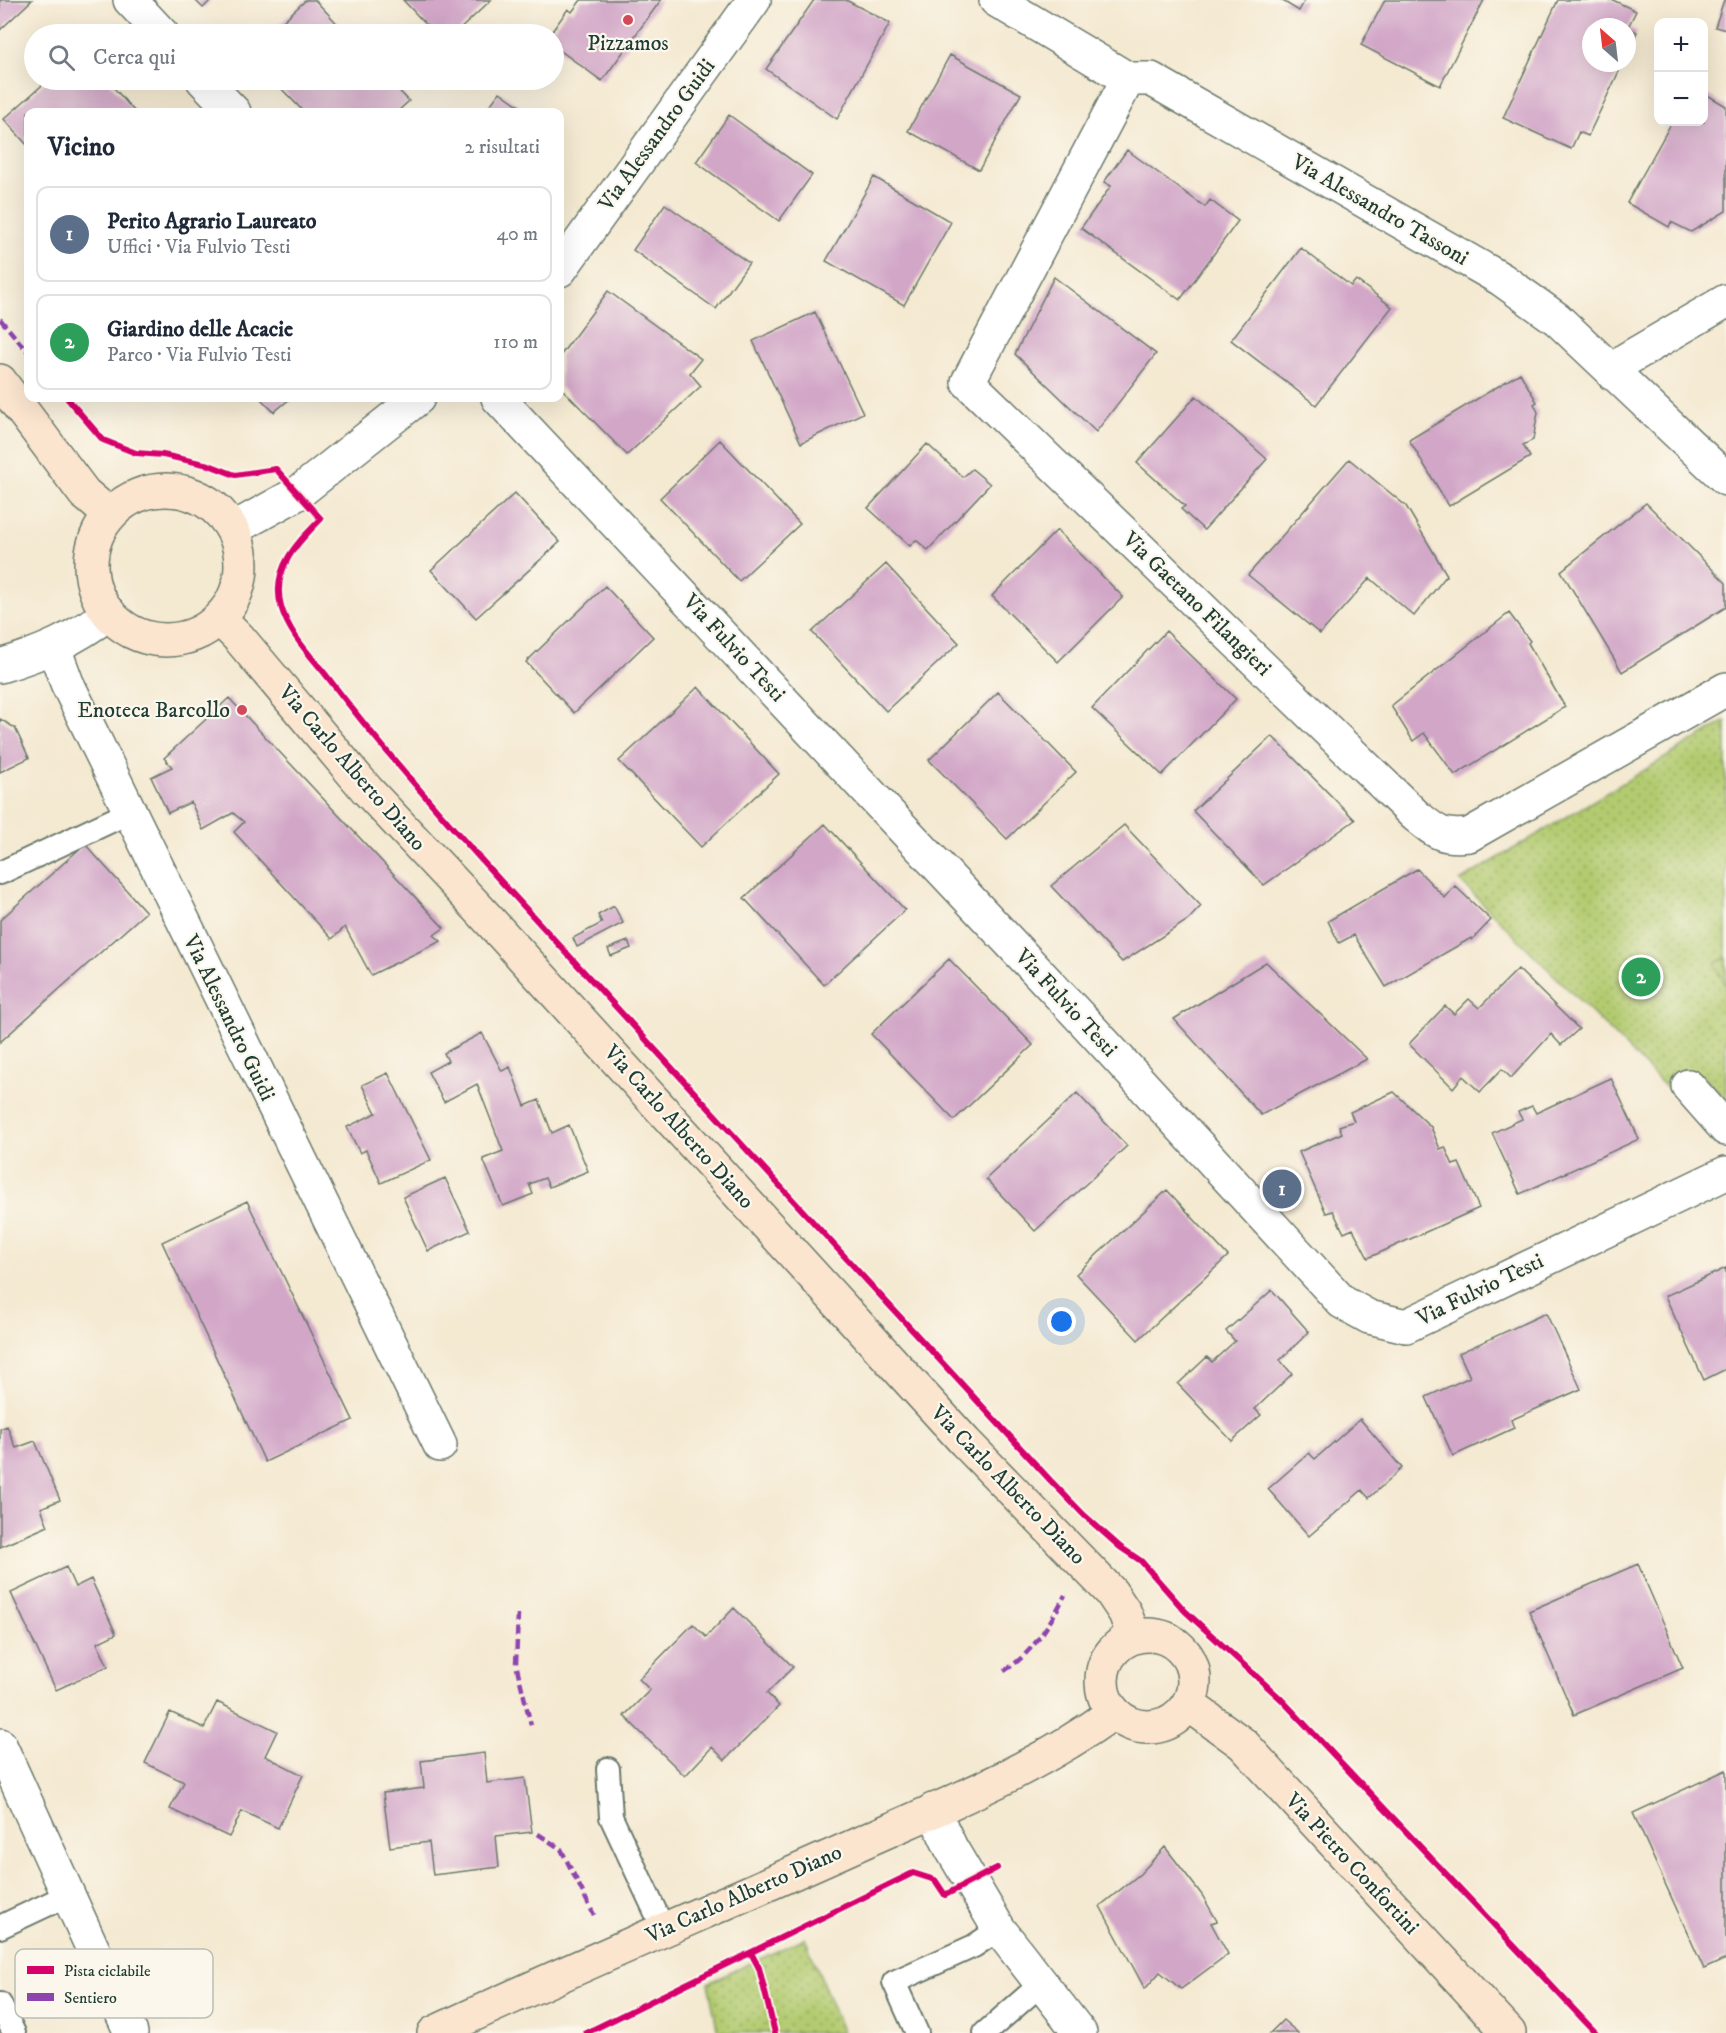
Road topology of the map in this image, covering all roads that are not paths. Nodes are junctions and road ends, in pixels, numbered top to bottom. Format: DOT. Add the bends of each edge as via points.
graph roads {
  1 [pos="130,0"];
  2 [pos="754,0"];
  3 [pos="996,0"];
  4 [pos="153,24"];
  5 [pos="1128,79"];
  6 [pos="213,90"];
  7 [pos="230,108"];
  8 [pos="564,264"];
  9 [pos="1726,301"];
  10 [pos="1613,374"];
  11 [pos="0,381"];
  12 [pos="413,402"];
  13 [pos="502,402"];
  14 [pos="1726,479"];
  15 [pos="110,515"];
  16 [pos="233,529"];
  17 [pos="109,613"];
  18 [pos="219,618"];
  19 [pos="54,648"];
  20 [pos="0,666"];
  21 [pos="1726,689"];
  22 [pos="130,812"];
  23 [pos="0,873"];
  24 [pos="1688,1086"];
  25 [pos="1726,1129"];
  26 [pos="1726,1173"];
  27 [pos="440,1445"];
  28 [pos="1134,1637"];
  29 [pos="1188,1704"];
  30 [pos="1114,1712"];
  31 [pos="0,1745"];
  32 [pos="608,1769"];
  33 [pos="933,1810"];
  34 [pos="68,1895"];
  35 [pos="0,1927"];
  36 [pos="999,1929"];
  37 [pos="664,1930"];
  38 [pos="93,1949"];
  39 [pos="1041,1984"];
  40 [pos="0,2004"];
  41 [pos="124,2018"];
  42 [pos="14,2033"];
  43 [pos="131,2033"];
  44 [pos="434,2033"];
  45 [pos="917,2033"];
  46 [pos="985,2033"];
  47 [pos="1080,2033"];
  48 [pos="1509,2033"];
  1 -- 4 [label="street"];
  2 -- 8 [label="street, Via Alessandro Guidi"];
  3 -- 5 [label="street, Via Alessandro Tassoni"];
  5 -- 10 [label="street, Via Alessandro Tassoni" via="1150,79 1501,279 1557,320"];
  5 -- 21 [label="street, Via Gaetano Filangieri" via="968,382 1435,832 1448,837 1469,835"];
  6 -- 7 [label="street"];
  9 -- 10 [label="street" via="1627,359"];
  10 -- 14 [label="street, Via Alessandro Tassoni"];
  11 -- 15 [label="main road" via="84,493"];
  12 -- 16 [label="street" via="298,493"];
  13 -- 26 [label="street, Via Fulvio Testi" via="1082,1019 1342,1302 1370,1317 1406,1326"];
  15 -- 16 [label="main road" via="130,498 153,490 177,490 201,498 220,512"];
  15 -- 17 [label="main road" via="92,552 91,574 97,595"];
  16 -- 18 [label="main road" via="241,553 241,575 234,597"];
  17 -- 18 [label="main road" via="128,630 152,638 178,639 202,631"];
  17 -- 19 [label="street"];
  18 -- 28 [label="main road, Via Carlo Alberto Diano" via="367,790 965,1442 1112,1592"];
  19 -- 20 [label="street"];
  19 -- 22 [label="street, Via Alessandro Guidi"];
  22 -- 23 [label="lane"];
  22 -- 27 [label="street, Via Alessandro Guidi"];
  24 -- 25 [label="street"];
  28 -- 29 [label="main road" via="1165,1638 1188,1659 1193,1689"];
  28 -- 30 [label="main road" via="1110,1655 1103,1669 1102,1684"];
  29 -- 30 [label="main road" via="1167,1723 1153,1726 1125,1721"];
  29 -- 48 [label="main road, Via Pietro Confortini" via="1243,1744"];
  30 -- 33 [label="main road, Via Carlo Alberto Diano" via="1045,1758"];
  31 -- 34 [label="street"];
  32 -- 37 [label="lane" via="611,1817"];
  33 -- 36 [label="street"];
  33 -- 37 [label="main road, Via Carlo Alberto Diano"];
  34 -- 35 [label="lane"];
  34 -- 38 [label="street"];
  36 -- 39 [label="street"];
  36 -- 45 [label="lane" via="974,1946 894,1982"];
  37 -- 44 [label="main road, Via Carlo Alberto Diano"];
  39 -- 46 [label="lane"];
  39 -- 47 [label="street"];
  40 -- 42 [label="lane"];
  41 -- 43 [label="street"];
}
